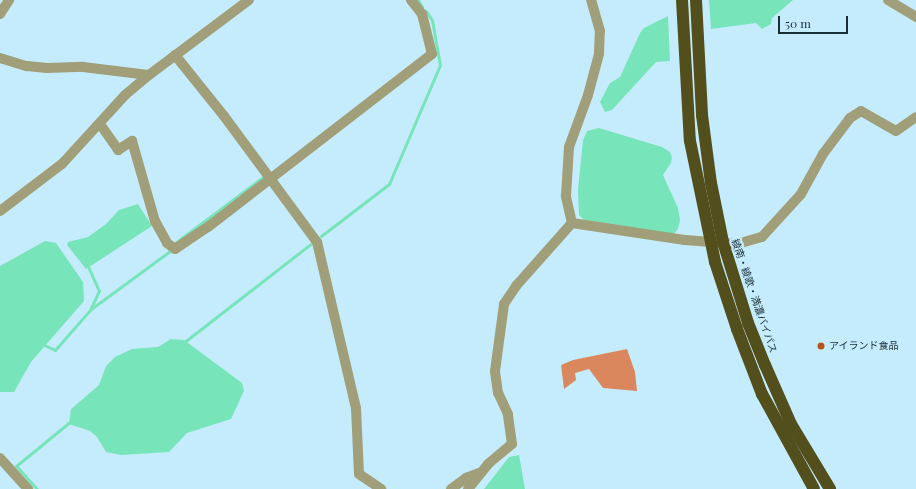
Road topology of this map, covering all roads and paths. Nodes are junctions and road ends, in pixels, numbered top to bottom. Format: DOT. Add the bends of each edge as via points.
graph roads {
  1 [pos="249,0"];
  2 [pos="410,0"];
  3 [pos="591,0"];
  4 [pos="682,0"];
  5 [pos="696,0"];
  6 [pos="888,0"];
  7 [pos="7,1"];
  8 [pos="0,14"];
  9 [pos="916,17"];
  10 [pos="175,55"];
  11 [pos="0,58"];
  12 [pos="149,75"];
  13 [pos="916,117"];
  14 [pos="100,124"];
  15 [pos="270,179"];
  16 [pos="0,211"];
  17 [pos="572,223"];
  18 [pos="710,241"];
  19 [pos="723,242"];
  20 [pos="0,458"];
  21 [pos="479,473"];
  22 [pos="28,489"];
  23 [pos="381,489"];
  24 [pos="451,489"];
  25 [pos="468,489"];
  26 [pos="814,489"];
  27 [pos="830,489"];
  1 -- 10 [label="street"];
  2 -- 15 [label="street" via="422,14 432,54"];
  3 -- 17 [label="street" via="600,31 599,54 588,95 569,147 566,196"];
  4 -- 18 [label="highway" via="690,141"];
  5 -- 19 [label="highway, 綾南・綾歌・満濃バイパス" via="702,115 710,183"];
  6 -- 9 [label="street"];
  7 -- 8 [label="street"];
  10 -- 12 [label="street"];
  10 -- 15 [label="street"];
  11 -- 12 [label="street" via="27,66 83,68"];
  12 -- 14 [label="street" via="126,95"];
  13 -- 19 [label="street" via="896,131 861,111 850,118 823,154 801,194 772,229 756,239 737,244"];
  14 -- 15 [label="street" via="118,150 132,141 155,221 167,243 175,249"];
  14 -- 16 [label="street" via="62,164"];
  15 -- 23 [label="street" via="317,242 356,408 359,474"];
  17 -- 18 [label="street"];
  17 -- 21 [label="street" via="516,286 504,304 495,371 498,393 508,414 512,444"];
  18 -- 19 [label="street"];
  18 -- 26 [label="highway" via="724,293 760,388"];
  19 -- 27 [label="highway, 綾南・綾歌・満濃バイパス" via="748,324 765,364 792,424"];
  20 -- 22 [label="street"];
  21 -- 24 [label="street" via="466,478"];
  21 -- 25 [label="street"];
}
